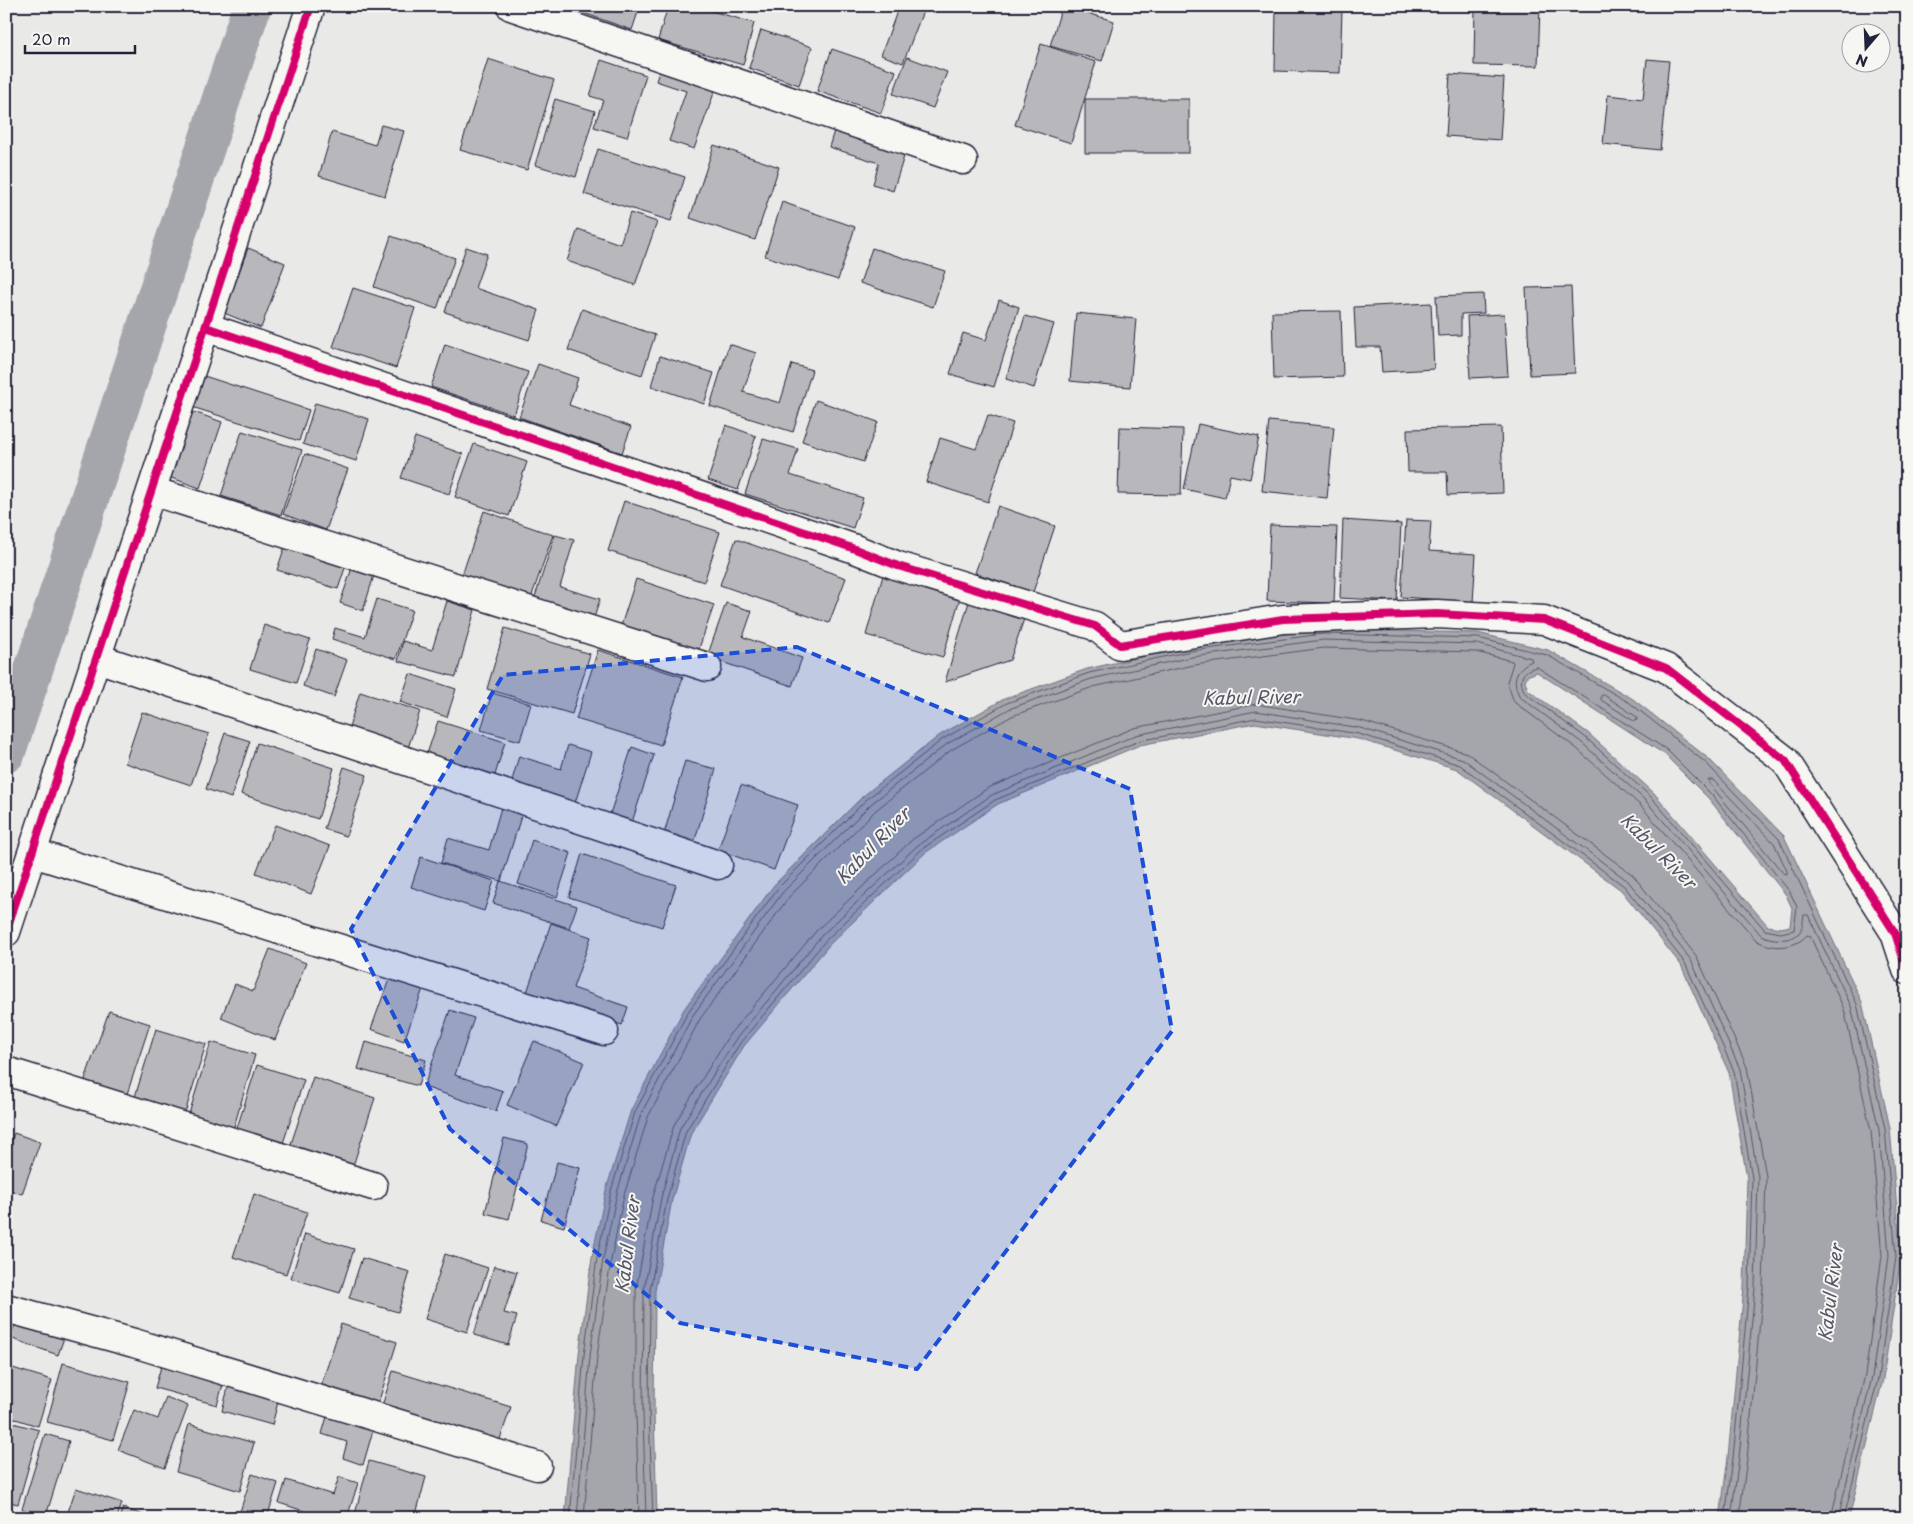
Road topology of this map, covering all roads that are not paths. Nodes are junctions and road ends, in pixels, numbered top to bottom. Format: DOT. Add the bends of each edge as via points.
graph roads {
  1 [pos="311,6"];
  2 [pos="511,6"];
  3 [pos="963,160"];
  4 [pos="206,327"];
  5 [pos="152,491"];
  6 [pos="97,658"];
  7 [pos="707,667"];
  8 [pos="32,853"];
  9 [pos="718,865"];
  10 [pos="6,932"];
  11 [pos="1907,970"];
  12 [pos="604,1031"];
  13 [pos="6,1071"];
  14 [pos="373,1186"];
  15 [pos="6,1308"];
  16 [pos="537,1466"];
  1 -- 4 [label="street"];
  2 -- 3 [label="street"];
  4 -- 5 [label="street"];
  4 -- 11 [label="street" via="898,566 1095,626 1120,645 1283,619 1437,614 1544,620 1666,668 1785,760 1896,933"];
  5 -- 6 [label="street"];
  5 -- 7 [label="street"];
  6 -- 8 [label="street"];
  6 -- 9 [label="street"];
  8 -- 10 [label="street"];
  8 -- 12 [label="street"];
  13 -- 14 [label="street"];
  15 -- 16 [label="street" via="134,1343"];
}
